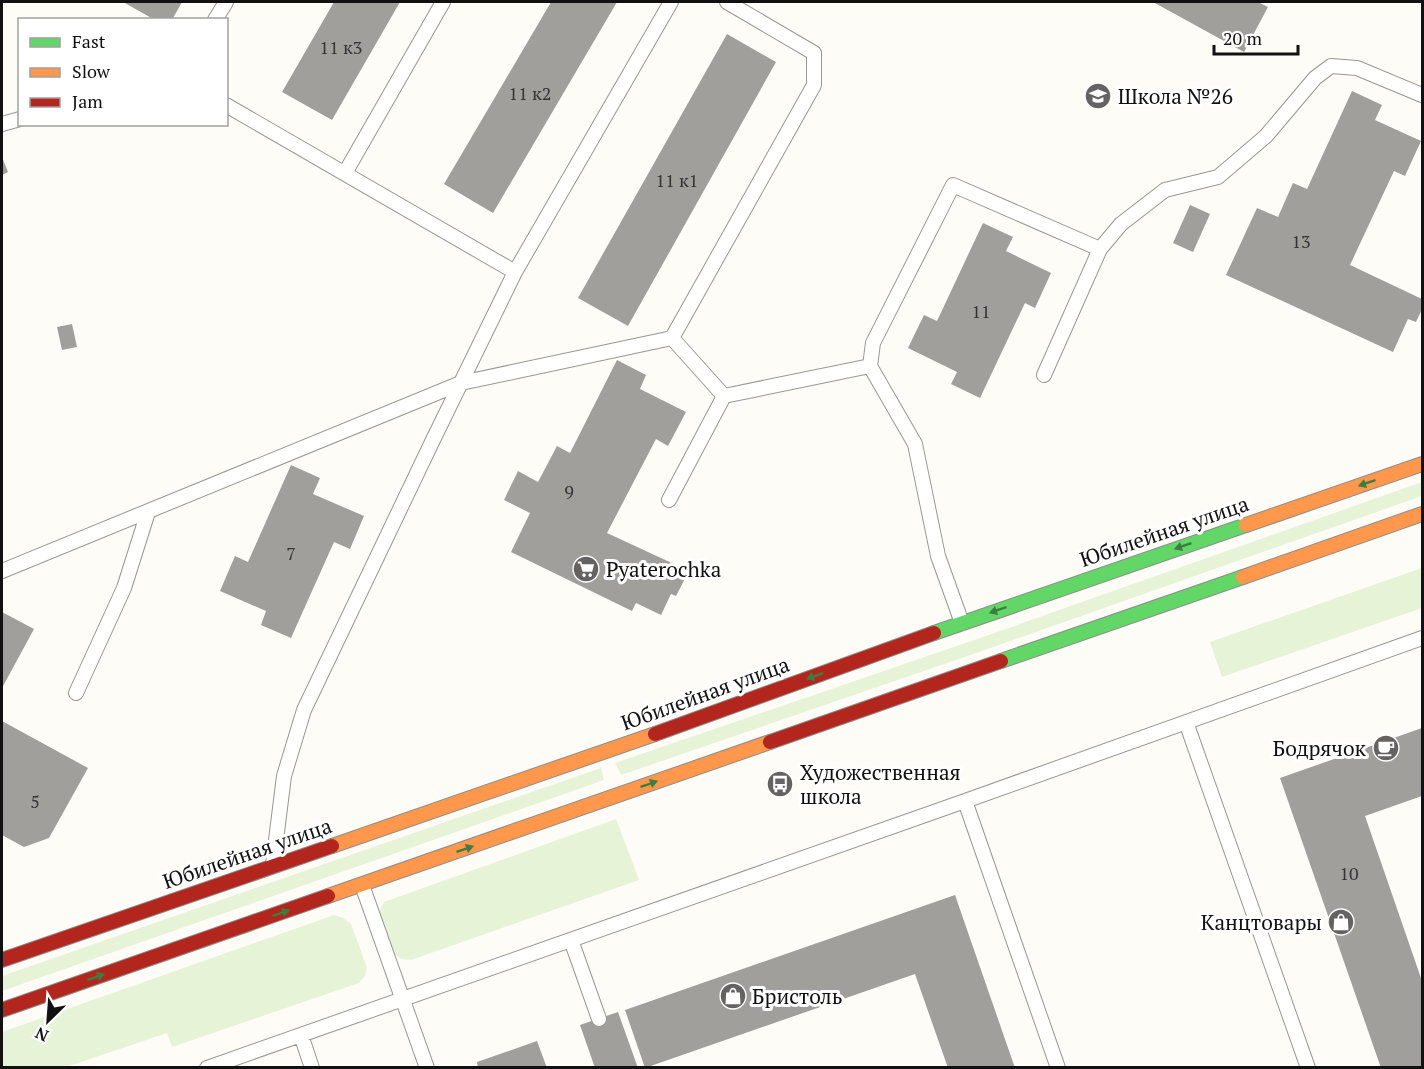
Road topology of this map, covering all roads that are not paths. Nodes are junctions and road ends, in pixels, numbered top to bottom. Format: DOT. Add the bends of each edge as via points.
graph roads {
  1 [pos="226,2"];
  2 [pos="443,2"];
  3 [pos="671,2"];
  4 [pos="727,2"];
  5 [pos="216,18"];
  6 [pos="1422,95"];
  7 [pos="228,106"];
  8 [pos="18,120"];
  9 [pos="2,124"];
  10 [pos="345,173"];
  11 [pos="1100,249"];
  12 [pos="515,272"];
  13 [pos="672,338"];
  14 [pos="870,366"];
  15 [pos="1044,375"];
  16 [pos="461,383"];
  17 [pos="724,396"];
  18 [pos="1422,464"];
  19 [pos="669,500"];
  20 [pos="148,512"];
  21 [pos="1422,514"];
  22 [pos="2,571"];
  23 [pos="962,623"];
  24 [pos="1422,638"];
  25 [pos="76,693"];
  26 [pos="1186,722"];
  27 [pos="965,801"];
  28 [pos="273,867"];
  29 [pos="362,885"];
  30 [pos="571,940"];
  31 [pos="2,960"];
  32 [pos="403,1000"];
  33 [pos="2,1010"];
  34 [pos="599,1019"];
  35 [pos="302,1035"];
  36 [pos="207,1068"];
  37 [pos="312,1068"];
  38 [pos="427,1068"];
  39 [pos="1058,1068"];
  40 [pos="1308,1068"];
  1 -- 5 [label="lane"];
  2 -- 10 [label="lane"];
  3 -- 12 [label="lane"];
  4 -- 13 [label="lane" via="814,52 814,85"];
  6 -- 11 [label="lane" via="1357,68 1331,66 1315,78 1266,136 1218,177 1165,190 1121,224"];
  7 -- 10 [label="lane"];
  8 -- 9 [label="lane"];
  10 -- 12 [label="lane"];
  11 -- 14 [label="lane" via="953,185 873,343"];
  11 -- 15 [label="lane"];
  12 -- 16 [label="lane"];
  13 -- 16 [label="lane"];
  13 -- 17 [label="lane"];
  14 -- 17 [label="lane"];
  14 -- 23 [label="lane" via="915,444 938,556"];
  16 -- 20 [label="lane"];
  16 -- 28 [label="lane" via="304,710 284,776"];
  17 -- 19 [label="lane"];
  18 -- 23 [label="main road, Юбилейная улица, one-way"];
  20 -- 22 [label="lane"];
  20 -- 25 [label="lane" via="124,588"];
  29 -- 21 [label="main road, one-way"];
  23 -- 28 [label="main road, Юбилейная улица, one-way"];
  24 -- 26 [label="lane"];
  26 -- 27 [label="lane"];
  26 -- 40 [label="lane"];
  27 -- 30 [label="lane"];
  27 -- 39 [label="lane"];
  28 -- 31 [label="main road, Юбилейная улица"];
  29 -- 32 [label="lane"];
  33 -- 29 [label="main road, one-way"];
  30 -- 32 [label="lane"];
  30 -- 34 [label="lane"];
  32 -- 35 [label="lane"];
  32 -- 38 [label="lane"];
  35 -- 36 [label="lane"];
  35 -- 37 [label="lane"];
}
